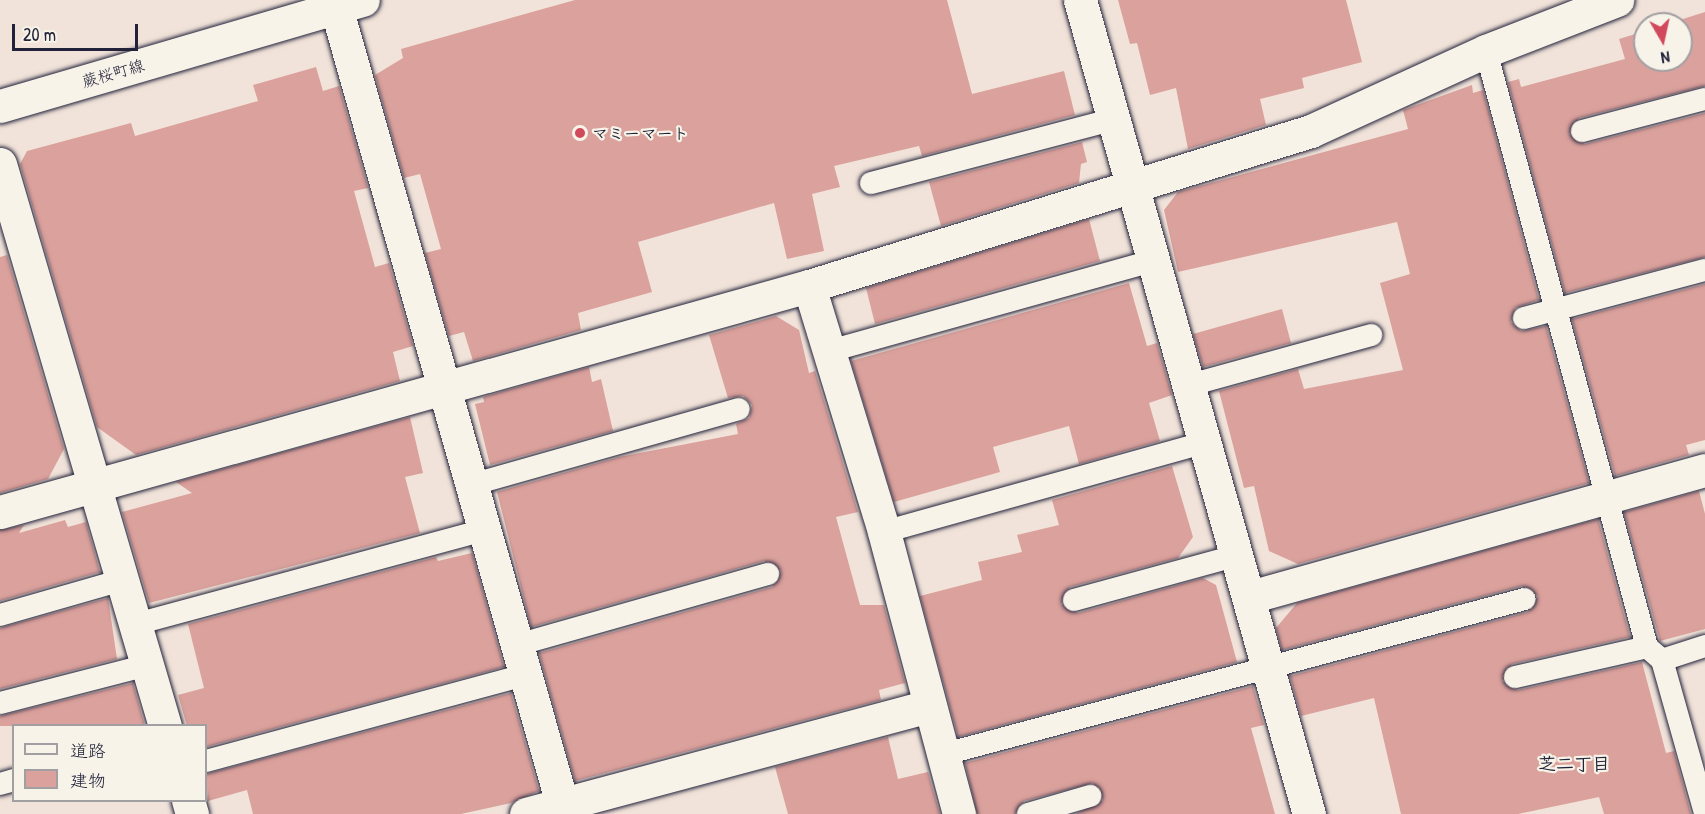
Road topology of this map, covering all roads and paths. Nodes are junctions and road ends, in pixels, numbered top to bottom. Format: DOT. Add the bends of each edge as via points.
graph roads {
  1 [pos="1080,0"];
  2 [pos="1617,0"];
  3 [pos="345,3"];
  4 [pos="1486,51"];
  5 [pos="1705,99"];
  6 [pos="0,106"];
  7 [pos="1115,118"];
  8 [pos="1582,131"];
  9 [pos="0,164"];
  10 [pos="871,183"];
  11 [pos="1134,185"];
  12 [pos="1155,260"];
  13 [pos="1705,270"];
  14 [pos="809,286"];
  15 [pos="1558,307"];
  16 [pos="1524,318"];
  17 [pos="1371,336"];
  18 [pos="830,351"];
  19 [pos="1190,385"];
  20 [pos="448,388"];
  21 [pos="739,409"];
  22 [pos="1206,442"];
  23 [pos="1705,470"];
  24 [pos="474,484"];
  25 [pos="94,486"];
  26 [pos="1608,497"];
  27 [pos="0,512"];
  28 [pos="487,530"];
  29 [pos="884,532"];
  30 [pos="1238,555"];
  31 [pos="768,574"];
  32 [pos="122,580"];
  33 [pos="1250,597"];
  34 [pos="1525,599"];
  35 [pos="1074,600"];
  36 [pos="0,615"];
  37 [pos="136,624"];
  38 [pos="1705,646"];
  39 [pos="1655,653"];
  40 [pos="521,660"];
  41 [pos="148,665"];
  42 [pos="1269,668"];
  43 [pos="1515,677"];
  44 [pos="0,703"];
  45 [pos="930,706"];
  46 [pos="164,724"];
  47 [pos="941,755"];
  48 [pos="207,761"];
  49 [pos="1090,796"];
  50 [pos="564,808"];
  51 [pos="1705,813"];
  52 [pos="526,814"];
  53 [pos="958,814"];
  54 [pos="1028,814"];
  55 [pos="1309,814"];
  1 -- 7 [label="street"];
  2 -- 4 [label="street"];
  3 -- 6 [label="street, 蕨桜町線"];
  3 -- 20 [label="street"];
  4 -- 11 [label="street" via="1311,132"];
  4 -- 15 [label="lane"];
  5 -- 8 [label="lane"];
  7 -- 10 [label="lane"];
  7 -- 11 [label="street"];
  9 -- 25 [label="street"];
  11 -- 12 [label="street"];
  11 -- 14 [label="street"];
  12 -- 18 [label="lane"];
  12 -- 19 [label="street"];
  13 -- 15 [label="lane"];
  14 -- 18 [label="street"];
  14 -- 20 [label="street"];
  15 -- 16 [label="lane"];
  15 -- 26 [label="lane"];
  17 -- 19 [label="lane"];
  18 -- 29 [label="street"];
  19 -- 22 [label="street"];
  20 -- 24 [label="street"];
  20 -- 25 [label="street"];
  21 -- 24 [label="lane"];
  22 -- 29 [label="lane"];
  22 -- 30 [label="street"];
  23 -- 26 [label="street"];
  24 -- 28 [label="street"];
  25 -- 27 [label="street"];
  25 -- 32 [label="street"];
  26 -- 33 [label="street"];
  26 -- 39 [label="lane"];
  28 -- 37 [label="lane"];
  28 -- 40 [label="street"];
  29 -- 45 [label="street"];
  30 -- 33 [label="street"];
  30 -- 35 [label="lane"];
  31 -- 40 [label="lane"];
  32 -- 36 [label="lane"];
  32 -- 37 [label="street"];
  33 -- 42 [label="street"];
  34 -- 42 [label="lane"];
  37 -- 41 [label="street"];
  38 -- 39 [label="lane"];
  39 -- 43 [label="lane"];
  39 -- 51 [label="lane"];
  40 -- 48 [label="lane"];
  40 -- 50 [label="street"];
  41 -- 44 [label="lane"];
  41 -- 46 [label="street"];
  42 -- 47 [label="lane"];
  42 -- 55 [label="street"];
  45 -- 47 [label="street"];
  45 -- 50 [label="street"];
  47 -- 53 [label="street"];
  49 -- 54 [label="lane"];
  50 -- 52 [label="street"];
}
